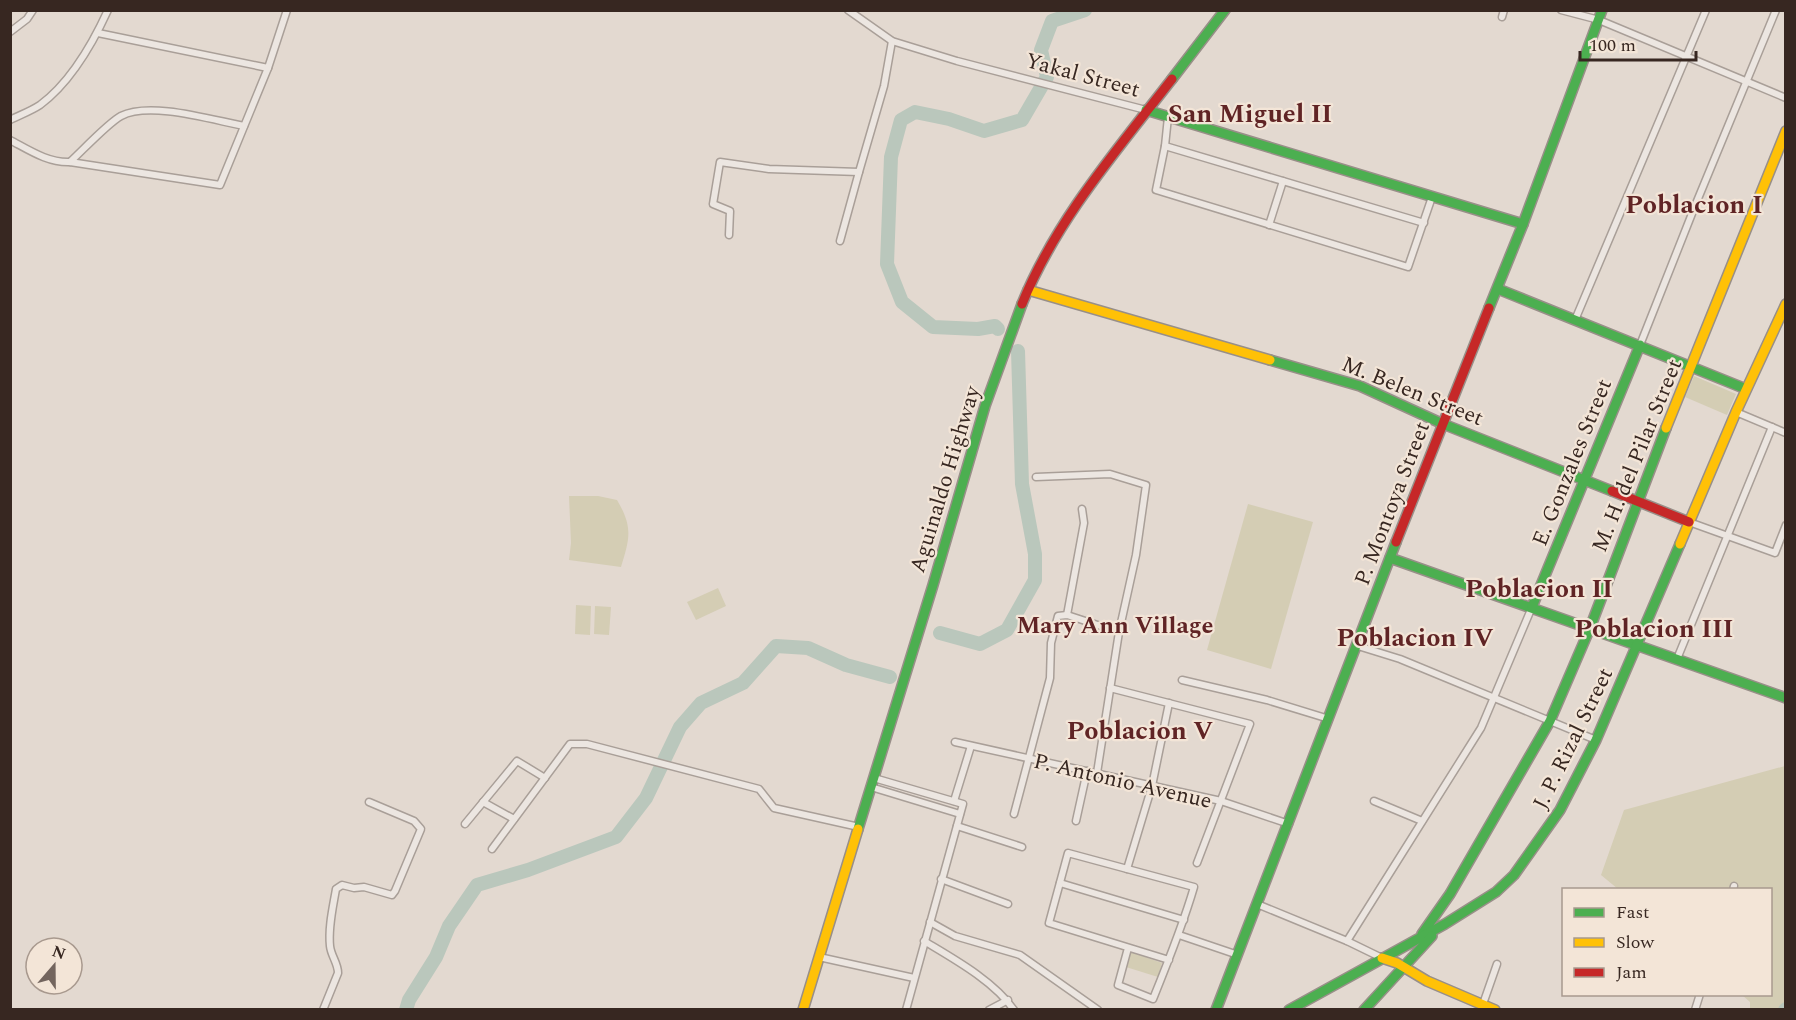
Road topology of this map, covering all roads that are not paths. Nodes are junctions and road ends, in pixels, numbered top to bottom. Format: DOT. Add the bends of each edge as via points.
graph roads {
  1 [pos="33,10"];
  2 [pos="108,10"];
  3 [pos="287,10"];
  4 [pos="848,10"];
  5 [pos="1225,10"];
  6 [pos="1560,10"];
  7 [pos="1706,10"];
  8 [pos="1776,10"];
  9 [pos="1600,15"];
  10 [pos="10,32"];
  11 [pos="98,33"];
  12 [pos="892,41"];
  13 [pos="1687,56"];
  14 [pos="268,68"];
  15 [pos="1747,81"];
  16 [pos="1785,98"];
  17 [pos="1146,110"];
  18 [pos="1168,117"];
  19 [pos="10,120"];
  20 [pos="244,126"];
  21 [pos="1785,131"];
  22 [pos="10,140"];
  23 [pos="1165,146"];
  24 [pos="70,162"];
  25 [pos="859,172"];
  26 [pos="1283,181"];
  27 [pos="1432,197"];
  28 [pos="1424,223"];
  29 [pos="1523,224"];
  30 [pos="1269,225"];
  31 [pos="729,236"];
  32 [pos="840,241"];
  33 [pos="1498,289"];
  34 [pos="1028,290"];
  35 [pos="1785,304"];
  36 [pos="1575,320"];
  37 [pos="1640,345"];
  38 [pos="1692,366"];
  39 [pos="1746,389"];
  40 [pos="1736,411"];
  41 [pos="1443,424"];
  42 [pos="1772,427"];
  43 [pos="1785,433"];
  44 [pos="1036,477"];
  45 [pos="1585,481"];
  46 [pos="1637,502"];
  47 [pos="1082,509"];
  48 [pos="1689,522"];
  49 [pos="1785,525"];
  50 [pos="1728,537"];
  51 [pos="1390,558"];
  52 [pos="1532,607"];
  53 [pos="1066,615"];
  54 [pos="1590,628"];
  55 [pos="1119,632"];
  56 [pos="1638,644"];
  57 [pos="1358,646"];
  58 [pos="1677,659"];
  59 [pos="1182,680"];
  60 [pos="1110,688"];
  61 [pos="1495,697"];
  62 [pos="1785,698"];
  63 [pos="1168,703"];
  64 [pos="1329,719"];
  65 [pos="1550,721"];
  66 [pos="1596,740"];
  67 [pos="956,742"];
  68 [pos="971,746"];
  69 [pos="1028,758"];
  70 [pos="1087,771"];
  71 [pos="1096,773"];
  72 [pos="545,778"];
  73 [pos="873,783"];
  74 [pos="1152,786"];
  75 [pos="954,801"];
  76 [pos="1221,801"];
  77 [pos="1374,801"];
  78 [pos="369,802"];
  79 [pos="483,802"];
  80 [pos="960,814"];
  81 [pos="1014,814"];
  82 [pos="514,819"];
  83 [pos="1076,821"];
  84 [pos="1422,821"];
  85 [pos="465,824"];
  86 [pos="1289,824"];
  87 [pos="957,826"];
  88 [pos="859,827"];
  89 [pos="1022,847"];
  90 [pos="492,849"];
  91 [pos="1197,863"];
  92 [pos="1127,869"];
  93 [pos="942,879"];
  94 [pos="1060,883"];
  95 [pos="1008,904"];
  96 [pos="1257,904"];
  97 [pos="1184,920"];
  98 [pos="930,922"];
  99 [pos="1444,924"];
  100 [pos="1179,935"];
  101 [pos="924,940"];
  102 [pos="1416,940"];
  103 [pos="1347,941"];
  104 [pos="1128,948"];
  105 [pos="1397,950"];
  106 [pos="1238,955"];
  107 [pos="819,957"];
  108 [pos="1409,957"];
  109 [pos="1382,958"];
  110 [pos="1169,960"];
  111 [pos="1497,964"];
  112 [pos="1399,965"];
  113 [pos="1415,975"];
  114 [pos="915,978"];
  115 [pos="1008,1000"];
  116 [pos="1488,1008"];
  117 [pos="323,1010"];
  118 [pos="803,1010"];
  119 [pos="906,1010"];
  120 [pos="989,1010"];
  121 [pos="1014,1010"];
  122 [pos="1098,1010"];
  123 [pos="1216,1010"];
  124 [pos="1290,1010"];
  125 [pos="1364,1010"];
  1 -- 10 [label="street"];
  2 -- 11 [label="street"];
  3 -- 14 [label="street"];
  4 -- 12 [label="street, Yakal Street"];
  5 -- 17 [label="street, Aguinaldo Highway"];
  6 -- 9 [label="street"];
  7 -- 13 [label="street"];
  8 -- 15 [label="street, E. Gonzales Street"];
  9 -- 13 [label="street"];
  9 -- 29 [label="street, P. Montoya Street"];
  11 -- 14 [label="street"];
  11 -- 19 [label="street" via="68,78 39,105"];
  12 -- 17 [label="street, Yakal Street"];
  12 -- 25 [label="street" via="884,86"];
  13 -- 15 [label="street"];
  13 -- 36 [label="street"];
  14 -- 20 [label="street"];
  15 -- 16 [label="street"];
  15 -- 37 [label="street, E. Gonzales Street"];
  17 -- 18 [label="street, Yakal Street"];
  17 -- 34 [label="street, Aguinaldo Highway" via="1079,201"];
  18 -- 23 [label="street"];
  18 -- 27 [label="street, Yakal Street"];
  20 -- 24 [label="street" via="159,110 137,111 120,116"];
  20 -- 24 [label="street" via="220,185"];
  21 -- 38 [label="street, M. H. del Pilar Street"];
  22 -- 24 [label="street" via="48,160"];
  23 -- 26 [label="street"];
  23 -- 30 [label="street" via="1156,190"];
  25 -- 31 [label="street" via="776,170 720,162 713,204 730,211"];
  25 -- 32 [label="street"];
  26 -- 28 [label="street"];
  26 -- 30 [label="street"];
  27 -- 28 [label="street"];
  27 -- 29 [label="street, Yakal Street"];
  28 -- 30 [label="street" via="1408,267"];
  29 -- 33 [label="street, P. Montoya Street"];
  33 -- 36 [label="street"];
  33 -- 41 [label="street, P. Montoya Street"];
  34 -- 41 [label="street, M. Belen Street" via="1340,379"];
  34 -- 73 [label="street, Aguinaldo Highway" via="985,406"];
  35 -- 39 [label="street, J. P. Rizal Street"];
  36 -- 37 [label="street"];
  37 -- 38 [label="street"];
  37 -- 45 [label="street, E. Gonzales Street"];
  38 -- 39 [label="street"];
  38 -- 46 [label="street, M. H. del Pilar Street"];
  39 -- 40 [label="street, J. P. Rizal Street"];
  40 -- 42 [label="street"];
  40 -- 48 [label="street, J. P. Rizal Street"];
  41 -- 45 [label="street, M. Belen Street"];
  41 -- 51 [label="street, P. Montoya Street"];
  42 -- 43 [label="street"];
  42 -- 50 [label="street"];
  44 -- 55 [label="street" via="1110,474 1146,485"];
  45 -- 46 [label="street, M. Belen Street"];
  45 -- 52 [label="street, E. Gonzales Street"];
  46 -- 48 [label="street, M. Belen Street"];
  46 -- 54 [label="street, M. H. del Pilar Street"];
  47 -- 53 [label="street" via="1084,523"];
  48 -- 50 [label="street, M. Belen Street"];
  48 -- 56 [label="street, J. P. Rizal Street"];
  49 -- 50 [label="street, M. Belen Street" via="1775,552"];
  50 -- 58 [label="street"];
  51 -- 52 [label="street"];
  51 -- 57 [label="street, P. Montoya Street"];
  52 -- 54 [label="street"];
  52 -- 61 [label="street, E. Gonzales Street"];
  53 -- 55 [label="street"];
  53 -- 69 [label="street" via="1058,616 1055,625 1050,678"];
  54 -- 56 [label="street"];
  54 -- 65 [label="street, M. H. del Pilar Street"];
  55 -- 60 [label="street"];
  56 -- 58 [label="street"];
  56 -- 66 [label="street, J. P. Rizal Street"];
  57 -- 61 [label="street"];
  57 -- 64 [label="street, P. Montoya Street"];
  58 -- 62 [label="street"];
  59 -- 64 [label="street"];
  60 -- 63 [label="street"];
  60 -- 71 [label="street"];
  61 -- 65 [label="street"];
  61 -- 84 [label="street, E. Gonzales Street" via="1481,728"];
  63 -- 74 [label="street"];
  63 -- 76 [label="street" via="1250,724"];
  64 -- 86 [label="street, P. Montoya Street"];
  65 -- 66 [label="street"];
  65 -- 102 [label="street, M. H. del Pilar Street" via="1450,894"];
  66 -- 99 [label="street, J. P. Rizal Street" via="1560,810 1514,875 1496,892"];
  67 -- 68 [label="street, P. Antonio Avenue"];
  68 -- 69 [label="street, P. Antonio Avenue"];
  68 -- 75 [label="street"];
  69 -- 70 [label="street, P. Antonio Avenue"];
  69 -- 81 [label="street"];
  70 -- 71 [label="street, P. Antonio Avenue"];
  70 -- 83 [label="street"];
  71 -- 74 [label="street, P. Antonio Avenue"];
  72 -- 79 [label="street" via="517,760"];
  72 -- 82 [label="street"];
  72 -- 88 [label="street" via="570,744 587,744 759,789 774,808"];
  73 -- 75 [label="street"];
  73 -- 80 [label="street"];
  73 -- 88 [label="street, Aguinaldo Highway"];
  74 -- 76 [label="street, P. Antonio Avenue"];
  74 -- 92 [label="street"];
  75 -- 80 [label="street" via="963,804"];
  76 -- 86 [label="street, P. Antonio Avenue"];
  76 -- 91 [label="street"];
  77 -- 84 [label="street"];
  78 -- 117 [label="street" via="414,821 420,829 392,895 364,887 342,885 336,889 330,948 338,973"];
  79 -- 82 [label="street"];
  79 -- 85 [label="street"];
  80 -- 87 [label="street"];
  82 -- 90 [label="street"];
  84 -- 103 [label="street, E. Gonzales Street"];
  86 -- 96 [label="street, P. Montoya Street"];
  87 -- 89 [label="street"];
  87 -- 93 [label="street"];
  88 -- 107 [label="street, Aguinaldo Highway"];
  92 -- 94 [label="street" via="1068,853"];
  92 -- 97 [label="street" via="1194,887"];
  93 -- 95 [label="street"];
  93 -- 98 [label="street"];
  94 -- 97 [label="street"];
  94 -- 104 [label="street" via="1049,924"];
  96 -- 103 [label="street"];
  96 -- 106 [label="street, P. Montoya Street"];
  97 -- 100 [label="street"];
  98 -- 101 [label="street"];
  98 -- 122 [label="street" via="955,936 1020,955"];
  99 -- 102 [label="street, J. P. Rizal Street"];
  99 -- 108 [label="street"];
  100 -- 106 [label="street"];
  100 -- 110 [label="street"];
  101 -- 114 [label="street"];
  101 -- 115 [label="street"];
  102 -- 105 [label="street, J. P. Rizal Street"];
  103 -- 109 [label="street"];
  104 -- 110 [label="street"];
  104 -- 110 [label="street" via="1118,985 1153,999"];
  105 -- 109 [label="street, J. P. Rizal Street"];
  105 -- 112 [label="street" via="1393,958"];
  106 -- 123 [label="street, P. Montoya Street"];
  107 -- 114 [label="street"];
  107 -- 118 [label="street, Aguinaldo Highway"];
  108 -- 112 [label="street"];
  108 -- 113 [label="street" via="1409,967"];
  109 -- 112 [label="street"];
  109 -- 124 [label="street, J. P. Rizal Street"];
  111 -- 116 [label="street"];
  112 -- 113 [label="street"];
  112 -- 125 [label="street" via="1386,987"];
  113 -- 116 [label="street"];
  114 -- 119 [label="street"];
  115 -- 120 [label="street"];
  115 -- 121 [label="street"];
}
